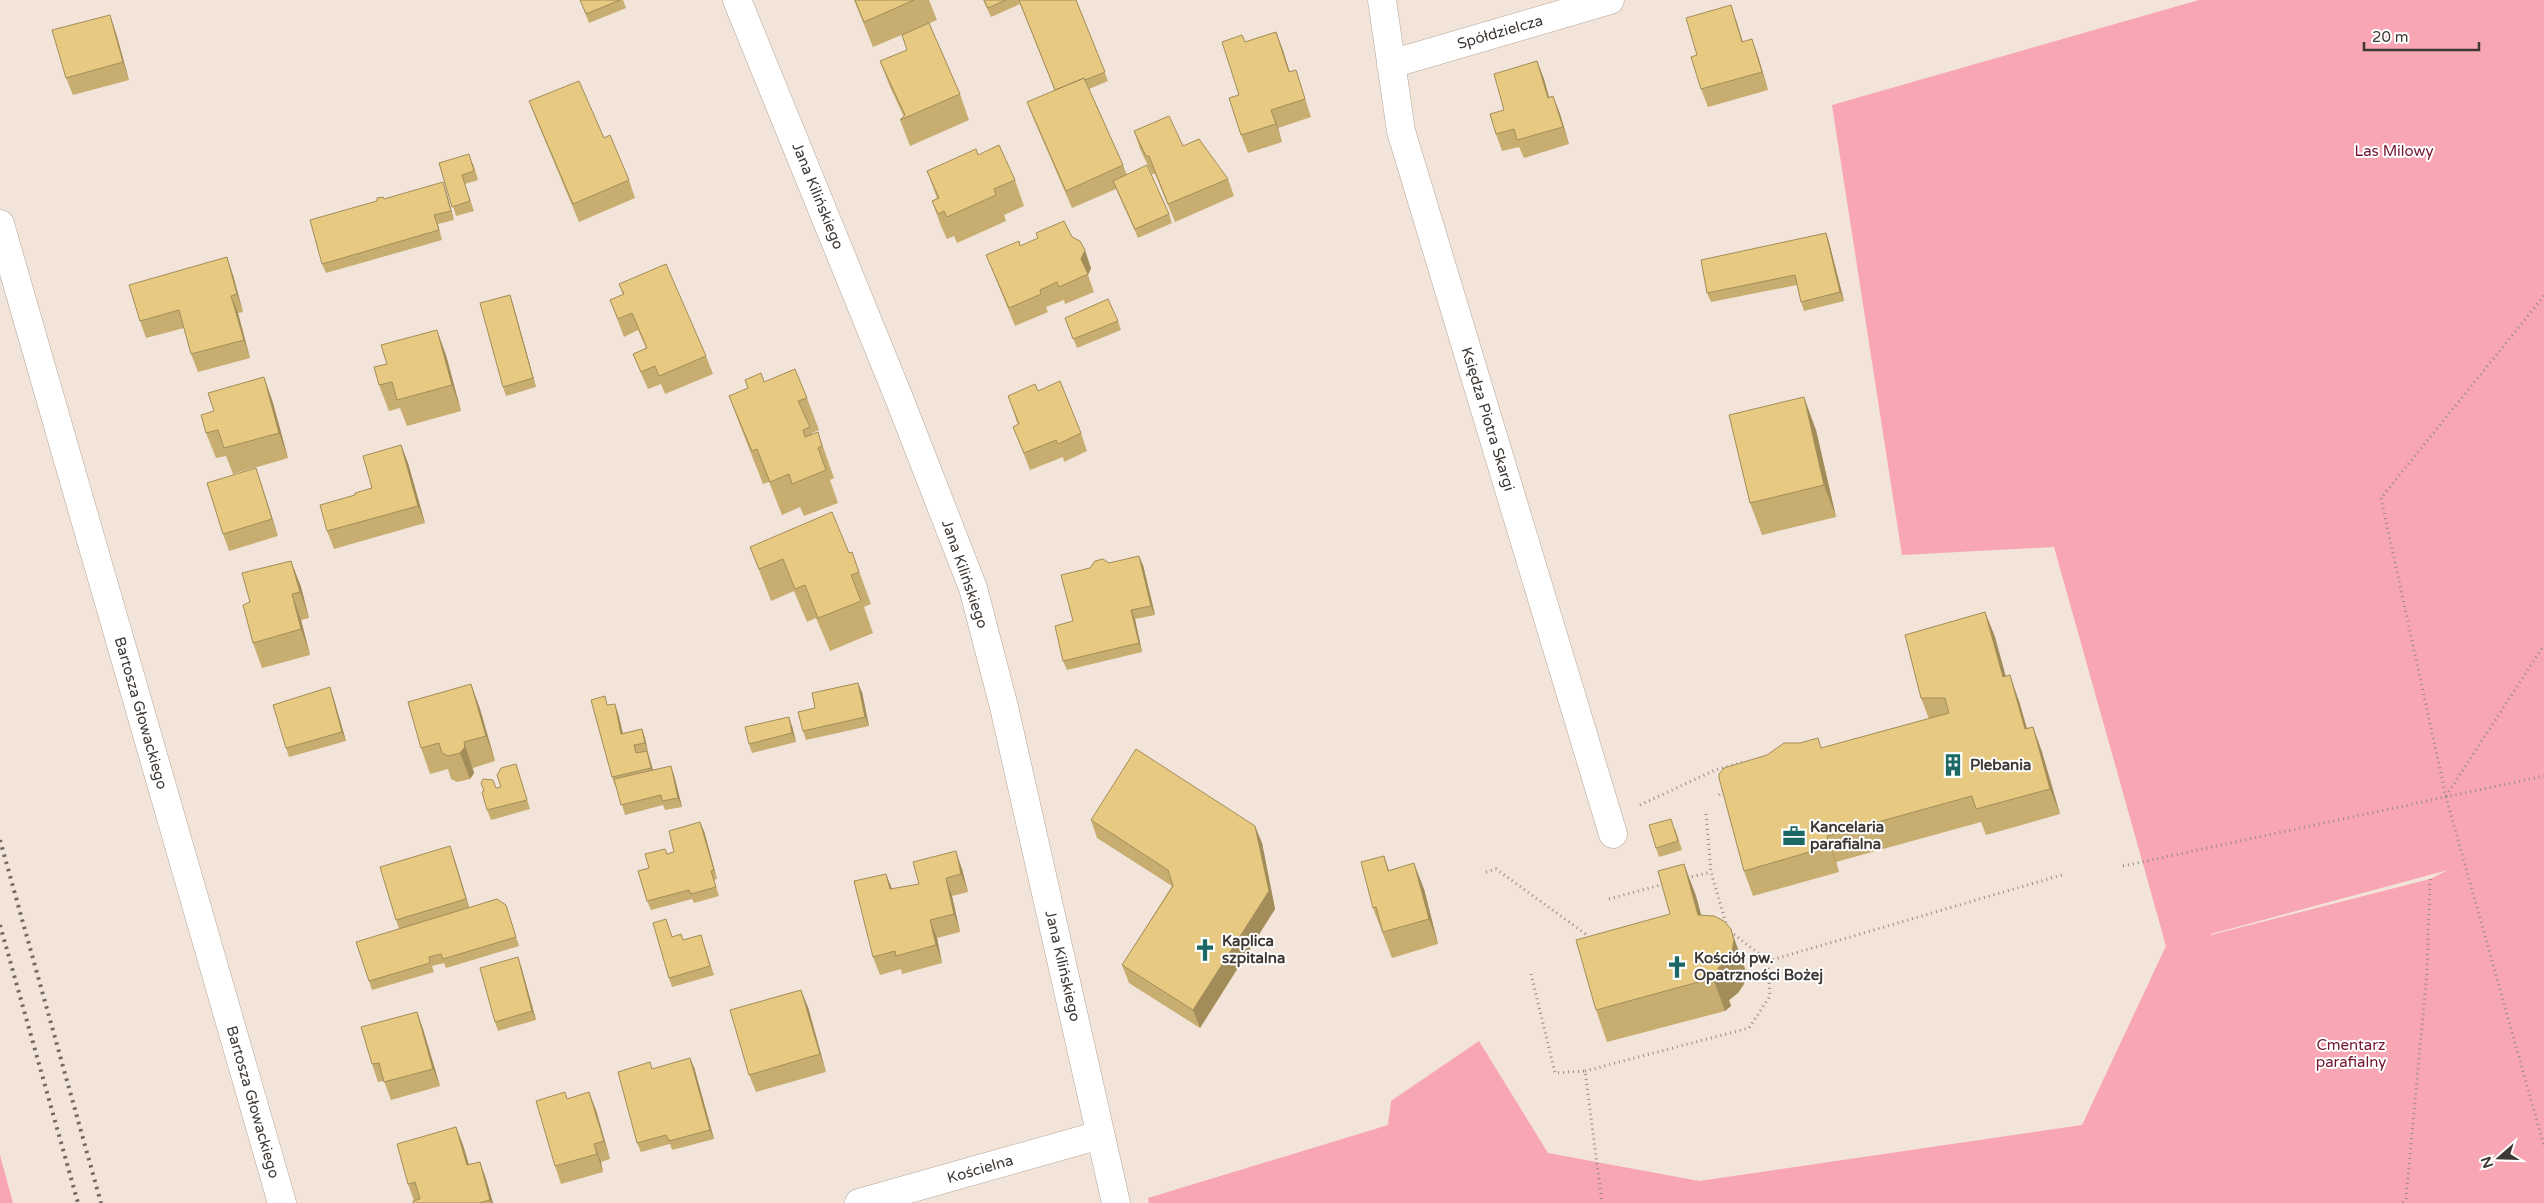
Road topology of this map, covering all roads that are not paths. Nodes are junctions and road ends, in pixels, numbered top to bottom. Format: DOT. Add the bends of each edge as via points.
graph roads {
  1 [pos="737,0"];
  2 [pos="1382,0"];
  3 [pos="1610,0"];
  4 [pos="1391,64"];
  5 [pos="0,224"];
  6 [pos="1613,834"];
  7 [pos="1100,1135"];
  8 [pos="282,1203"];
  9 [pos="860,1203"];
  10 [pos="1116,1203"];
  1 -- 7 [label="street, Jana Kilińskiego" via="900,398 973,588 1004,707"];
  2 -- 4 [label="street, Księdza Piotra Skargi"];
  3 -- 4 [label="street, Spółdzielcza"];
  4 -- 6 [label="street, Księdza Piotra Skargi" via="1401,131"];
  5 -- 8 [label="street, Bartosza Głowackiego"];
  7 -- 9 [label="street, Kościelna"];
  7 -- 10 [label="street, Jana Kilińskiego"];
}
